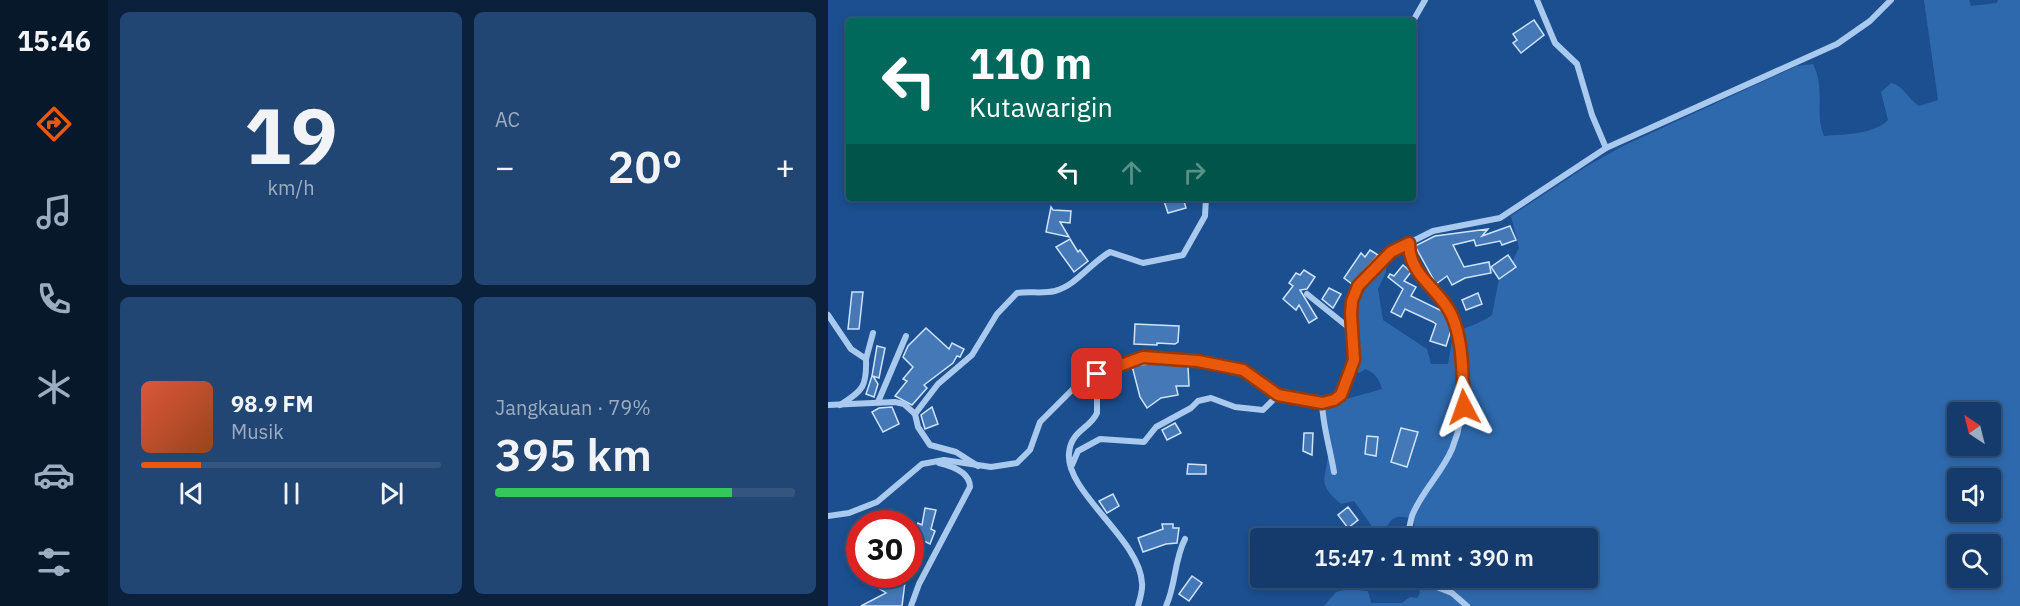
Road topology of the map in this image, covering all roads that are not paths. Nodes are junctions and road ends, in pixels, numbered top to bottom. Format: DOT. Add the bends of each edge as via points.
graph roads {
  1 [pos="1425,0"];
  2 [pos="1537,0"];
  3 [pos="1891,0"];
  4 [pos="1415,18"];
  5 [pos="1606,148"];
  6 [pos="1206,201"];
  7 [pos="1409,243"];
  8 [pos="1307,294"];
  9 [pos="828,315"];
  10 [pos="1354,331"];
  11 [pos="873,333"];
  12 [pos="906,336"];
  13 [pos="866,359"];
  14 [pos="1097,374"];
  15 [pos="1278,395"];
  16 [pos="878,402"];
  17 [pos="1322,403"];
  18 [pos="828,405"];
  19 [pos="840,405"];
  20 [pos="915,414"];
  21 [pos="932,462"];
  22 [pos="979,466"];
  23 [pos="1071,469"];
  24 [pos="1334,472"];
  25 [pos="828,516"];
  26 [pos="1409,528"];
  27 [pos="1185,539"];
  28 [pos="1439,588"];
  29 [pos="911,606"];
  30 [pos="1138,606"];
  31 [pos="1166,606"];
  32 [pos="1467,606"];
  1 -- 4 [label="street"];
  2 -- 5 [label="street" via="1556,43 1577,64"];
  3 -- 5 [label="street" via="1870,21 1837,44"];
  5 -- 7 [label="street" via="1500,218 1433,231"];
  6 -- 20 [label="street" via="1205,216 1183,255 1143,263 1110,252 1057,291 1017,294 998,314 972,355 938,384"];
  7 -- 10 [label="street" via="1391,252 1358,286 1352,301"];
  7 -- 26 [label="street" via="1409,260 1454,320 1464,407 1452,450 1412,516"];
  8 -- 10 [label="street"];
  9 -- 13 [label="street" via="851,349"];
  10 -- 17 [label="street" via="1350,377 1341,395"];
  11 -- 13 [label="street"];
  12 -- 16 [label="street"];
  13 -- 19 [label="street" via="866,382"];
  14 -- 15 [label="street" via="1143,357 1218,363 1243,370"];
  14 -- 22 [label="street" via="1075,387 1045,416 1024,458 1006,466"];
  14 -- 23 [label="street" via="1097,413 1071,442"];
  15 -- 17 [label="street"];
  15 -- 23 [label="street" via="1263,410 1235,407 1212,398 1198,401 1156,427 1144,442 1102,438 1094,442 1074,455"];
  16 -- 19 [label="street"];
  16 -- 20 [label="street" via="900,402"];
  17 -- 24 [label="street" via="1325,438"];
  18 -- 19 [label="street"];
  20 -- 22 [label="street" via="930,446 956,452"];
  21 -- 22 [label="street" via="944,460"];
  21 -- 25 [label="street" via="909,473 877,502"];
  21 -- 29 [label="street" via="965,474 970,487"];
  23 -- 30 [label="street" via="1137,564 1142,584"];
  27 -- 31 [label="street"];
  28 -- 32 [label="street"];
}
